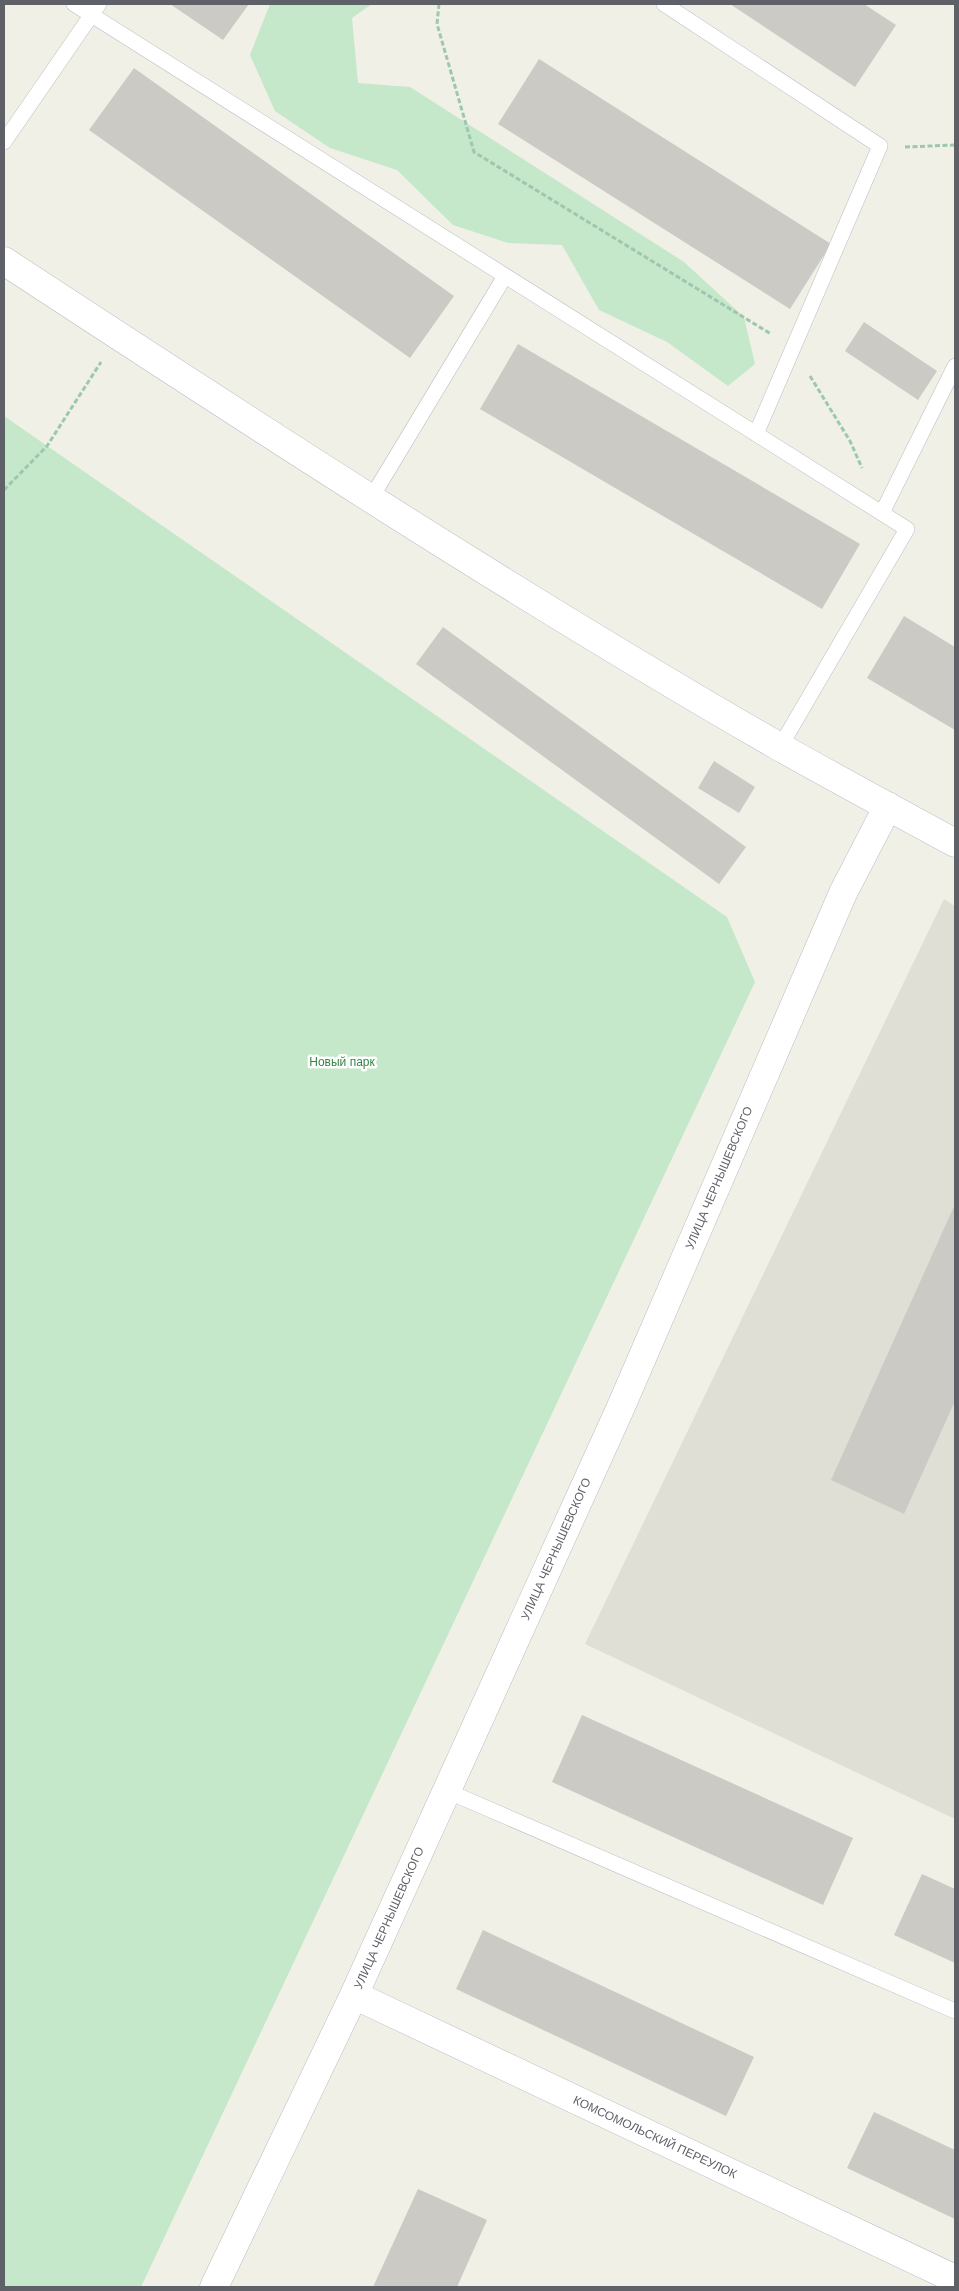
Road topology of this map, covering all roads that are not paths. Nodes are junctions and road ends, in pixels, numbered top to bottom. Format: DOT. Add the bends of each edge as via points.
graph roads {
  1 [pos="74,4"];
  2 [pos="664,4"];
  3 [pos="95,9"];
  4 [pos="4,142"];
  5 [pos="4,261"];
  6 [pos="505,276"];
  7 [pos="955,366"];
  8 [pos="756,434"];
  9 [pos="370,500"];
  10 [pos="882,513"];
  11 [pos="780,747"];
  12 [pos="888,806"];
  13 [pos="955,843"];
  14 [pos="447,1791"];
  15 [pos="354,1995"];
  16 [pos="955,2011"];
  17 [pos="955,2279"];
  18 [pos="214,2287"];
  1 -- 3 [label="lane"];
  2 -- 8 [label="lane" via="880,148"];
  3 -- 4 [label="lane"];
  3 -- 6 [label="lane"];
  5 -- 9 [label="street"];
  6 -- 8 [label="lane"];
  6 -- 9 [label="lane"];
  7 -- 10 [label="lane"];
  8 -- 10 [label="lane"];
  9 -- 11 [label="street"];
  10 -- 11 [label="lane" via="907,529"];
  11 -- 12 [label="street"];
  12 -- 13 [label="street"];
  12 -- 14 [label="street, УЛИЦА ЧЕРНЫШЕВСКОГО" via="842,893 620,1409"];
  14 -- 15 [label="street, УЛИЦА ЧЕРНЫШЕВСКОГО"];
  14 -- 16 [label="lane"];
  15 -- 17 [label="street, КОМСОМОЛЬСКИЙ ПЕРЕУЛОК"];
  15 -- 18 [label="street, УЛИЦА ЧЕРНЫШЕВСКОГО"];
}
